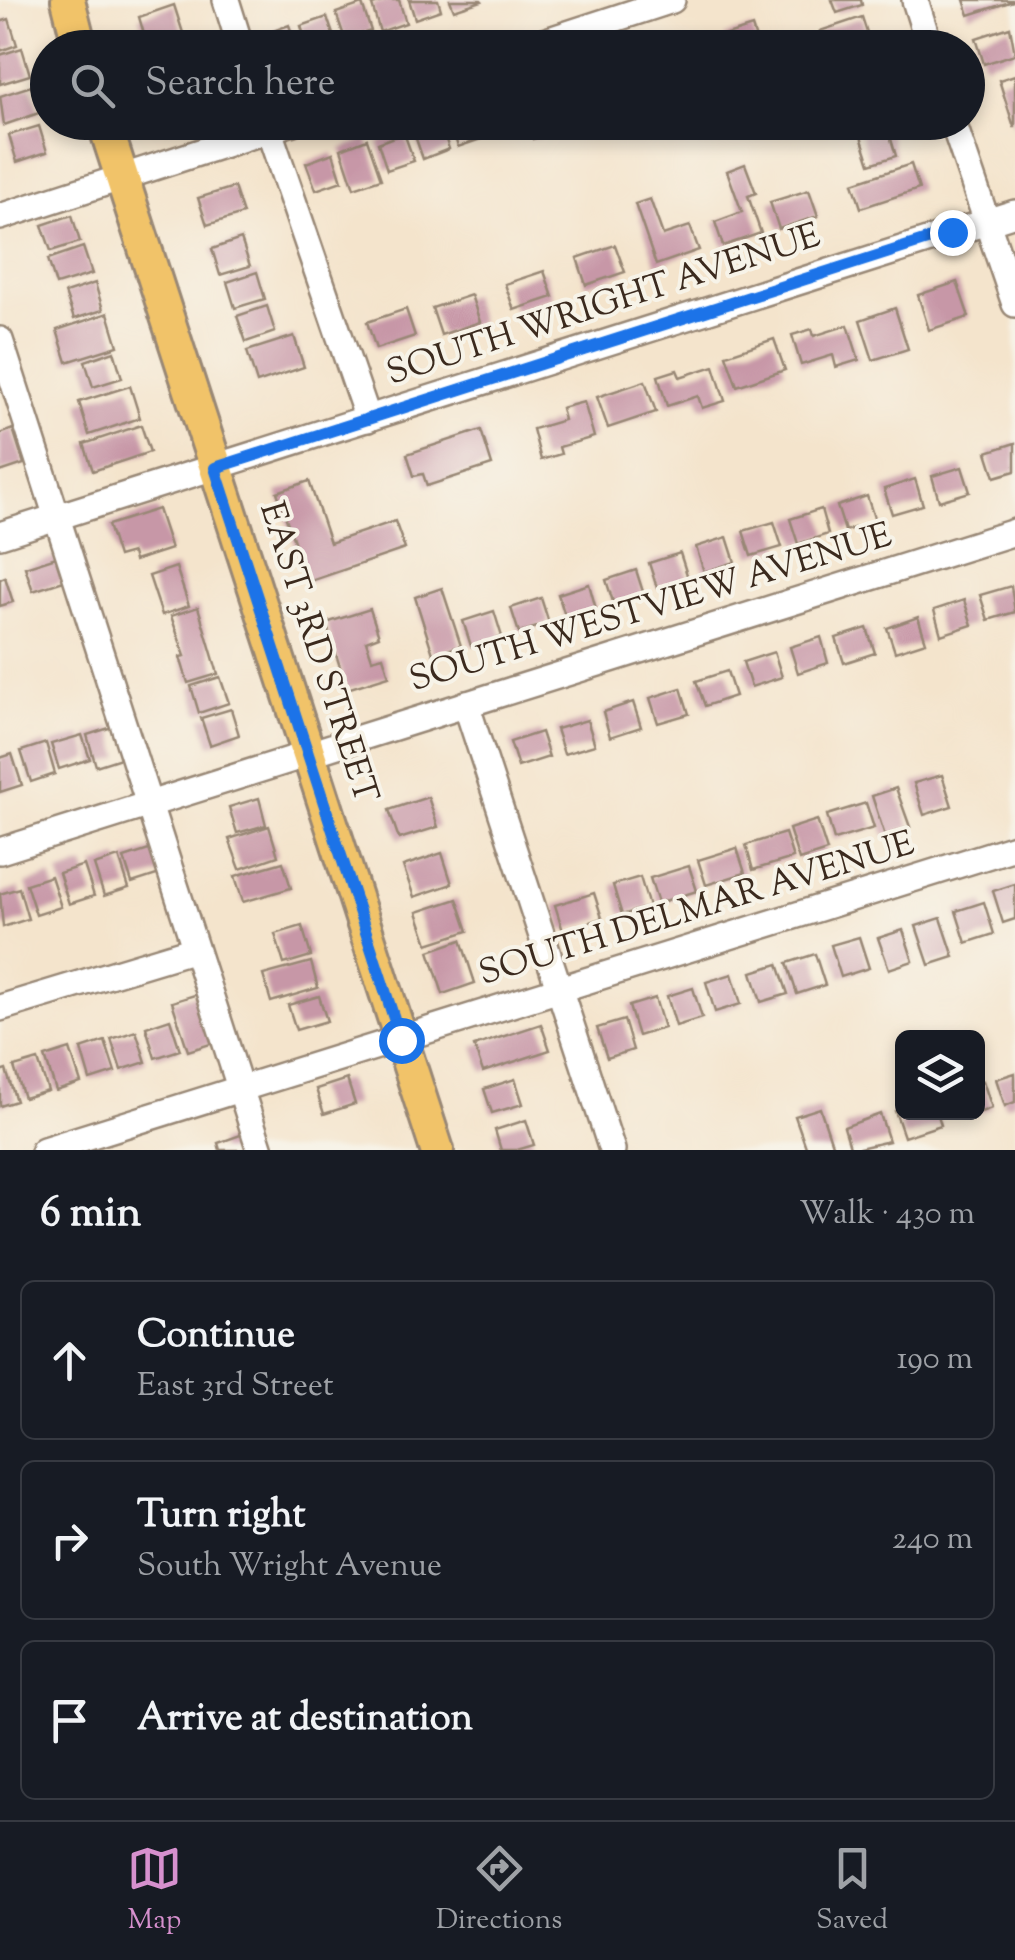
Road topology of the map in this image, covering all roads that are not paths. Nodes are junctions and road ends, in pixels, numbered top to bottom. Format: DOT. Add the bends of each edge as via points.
graph roads {
  1 [pos="68,0"];
  2 [pos="226,0"];
  3 [pos="672,0"];
  4 [pos="915,0"];
  5 [pos="76,30"];
  6 [pos="235,30"];
  7 [pos="580,30"];
  8 [pos="924,30"];
  9 [pos="110,140"];
  10 [pos="232,140"];
  11 [pos="281,140"];
  12 [pos="960,140"];
  13 [pos="122,178"];
  14 [pos="1015,213"];
  15 [pos="0,217"];
  16 [pos="985,222"];
  17 [pos="1015,304"];
  18 [pos="0,340"];
  19 [pos="5,375"];
  20 [pos="368,418"];
  21 [pos="215,468"];
  22 [pos="57,517"];
  23 [pos="1015,532"];
  24 [pos="0,534"];
  25 [pos="466,704"];
  26 [pos="308,753"];
  27 [pos="149,804"];
  28 [pos="1015,847"];
  29 [pos="0,852"];
  30 [pos="195,949"];
  31 [pos="561,989"];
  32 [pos="0,1008"];
  33 [pos="401,1040"];
  34 [pos="241,1090"];
  35 [pos="44,1150"];
  36 [pos="260,1150"];
  37 [pos="437,1150"];
  38 [pos="612,1150"];
  1 -- 5 [label="main road"];
  2 -- 6 [label="street"];
  3 -- 7 [label="street"];
  4 -- 8 [label="street"];
  9 -- 13 [label="main road, EAST 3RD STREET"];
  10 -- 13 [label="street"];
  11 -- 20 [label="street"];
  12 -- 16 [label="street"];
  13 -- 15 [label="street"];
  13 -- 21 [label="main road, EAST 3RD STREET"];
  14 -- 16 [label="street, SOUTH WRIGHT AVENUE"];
  16 -- 17 [label="street"];
  16 -- 20 [label="street, SOUTH WRIGHT AVENUE"];
  18 -- 19 [label="street"];
  19 -- 22 [label="street"];
  20 -- 21 [label="street, SOUTH WRIGHT AVENUE"];
  21 -- 22 [label="street, SOUTH WRIGHT AVENUE"];
  21 -- 26 [label="main road, EAST 3RD STREET"];
  22 -- 24 [label="street, SOUTH WRIGHT AVENUE"];
  22 -- 27 [label="street"];
  23 -- 25 [label="street, SOUTH WESTVIEW AVENUE"];
  25 -- 26 [label="street, SOUTH WESTVIEW AVENUE"];
  25 -- 31 [label="street"];
  26 -- 27 [label="street, SOUTH WESTVIEW AVENUE"];
  26 -- 33 [label="main road, EAST 3RD STREET"];
  27 -- 29 [label="street, SOUTH WESTVIEW AVENUE"];
  27 -- 30 [label="street"];
  28 -- 31 [label="street, SOUTH DELMAR AVENUE"];
  30 -- 32 [label="street"];
  30 -- 34 [label="street"];
  31 -- 33 [label="street, SOUTH DELMAR AVENUE"];
  31 -- 38 [label="street"];
  33 -- 34 [label="street, SOUTH DELMAR AVENUE"];
  33 -- 37 [label="main road, EAST 3RD STREET"];
  34 -- 35 [label="street, SOUTH DELMAR AVENUE"];
  34 -- 36 [label="street"];
}
